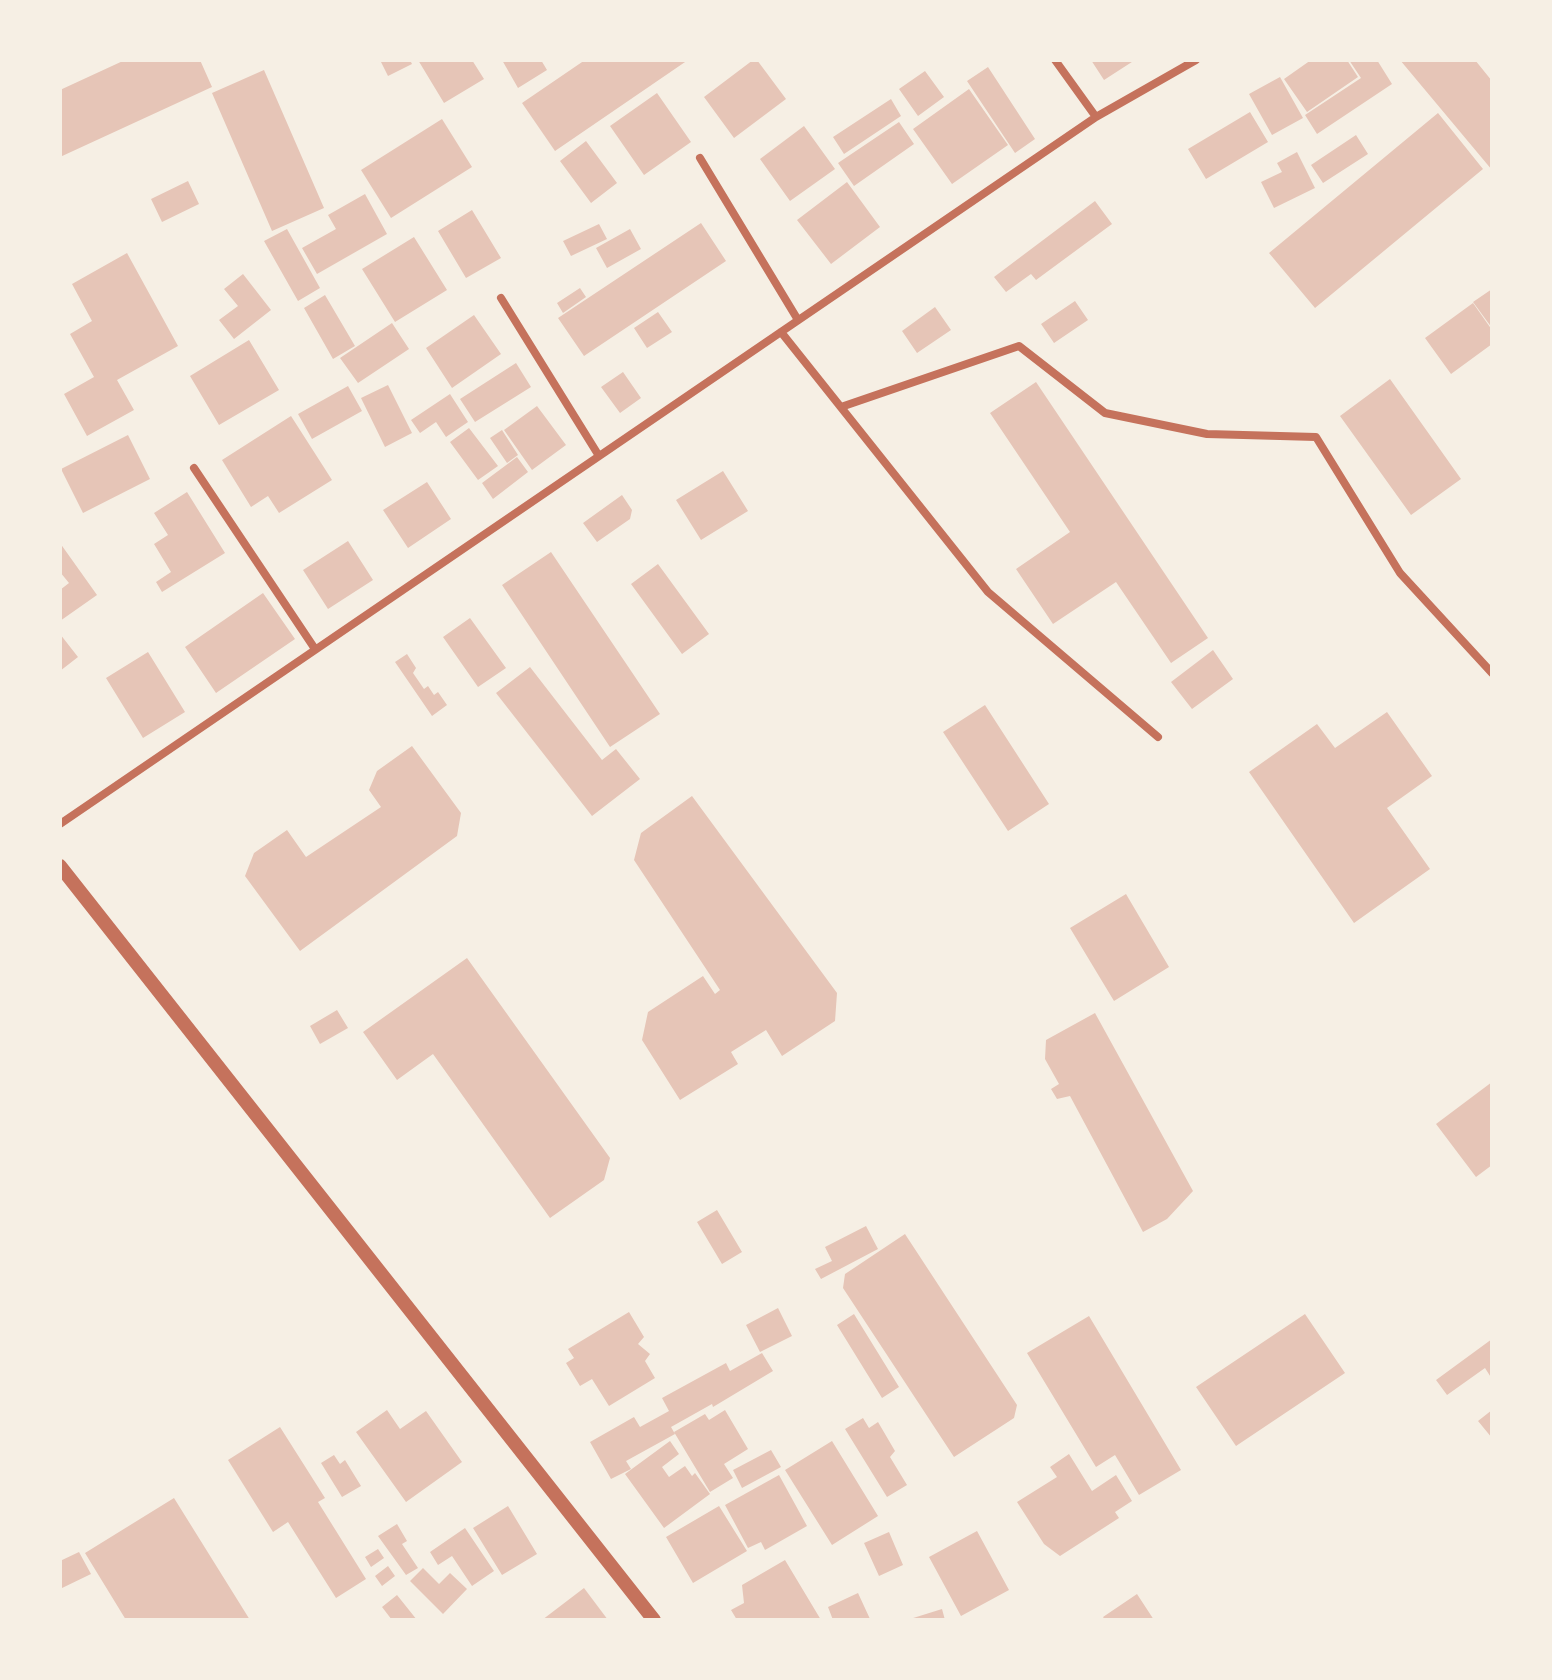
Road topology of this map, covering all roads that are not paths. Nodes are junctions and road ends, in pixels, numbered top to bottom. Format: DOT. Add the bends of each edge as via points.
graph roads {
  1 [pos="1055,60"];
  2 [pos="1196,60"];
  3 [pos="1096,117"];
  4 [pos="700,158"];
  5 [pos="501,298"];
  6 [pos="798,320"];
  7 [pos="781,332"];
  8 [pos="841,407"];
  9 [pos="599,456"];
  10 [pos="194,468"];
  11 [pos="315,649"];
  12 [pos="1492,673"];
  13 [pos="1158,737"];
  14 [pos="60,824"];
  15 [pos="60,866"];
  16 [pos="654,1620"];
  1 -- 3 [label="street"];
  2 -- 3 [label="street"];
  3 -- 6 [label="street"];
  4 -- 6 [label="street"];
  5 -- 9 [label="street"];
  6 -- 7 [label="street"];
  7 -- 8 [label="street"];
  7 -- 9 [label="street"];
  8 -- 12 [label="street" via="1019,346 1105,413 1207,434 1316,437 1400,573"];
  8 -- 13 [label="street" via="988,592"];
  9 -- 11 [label="street"];
  10 -- 11 [label="street"];
  11 -- 14 [label="street"];
  15 -- 16 [label="street"];
}
